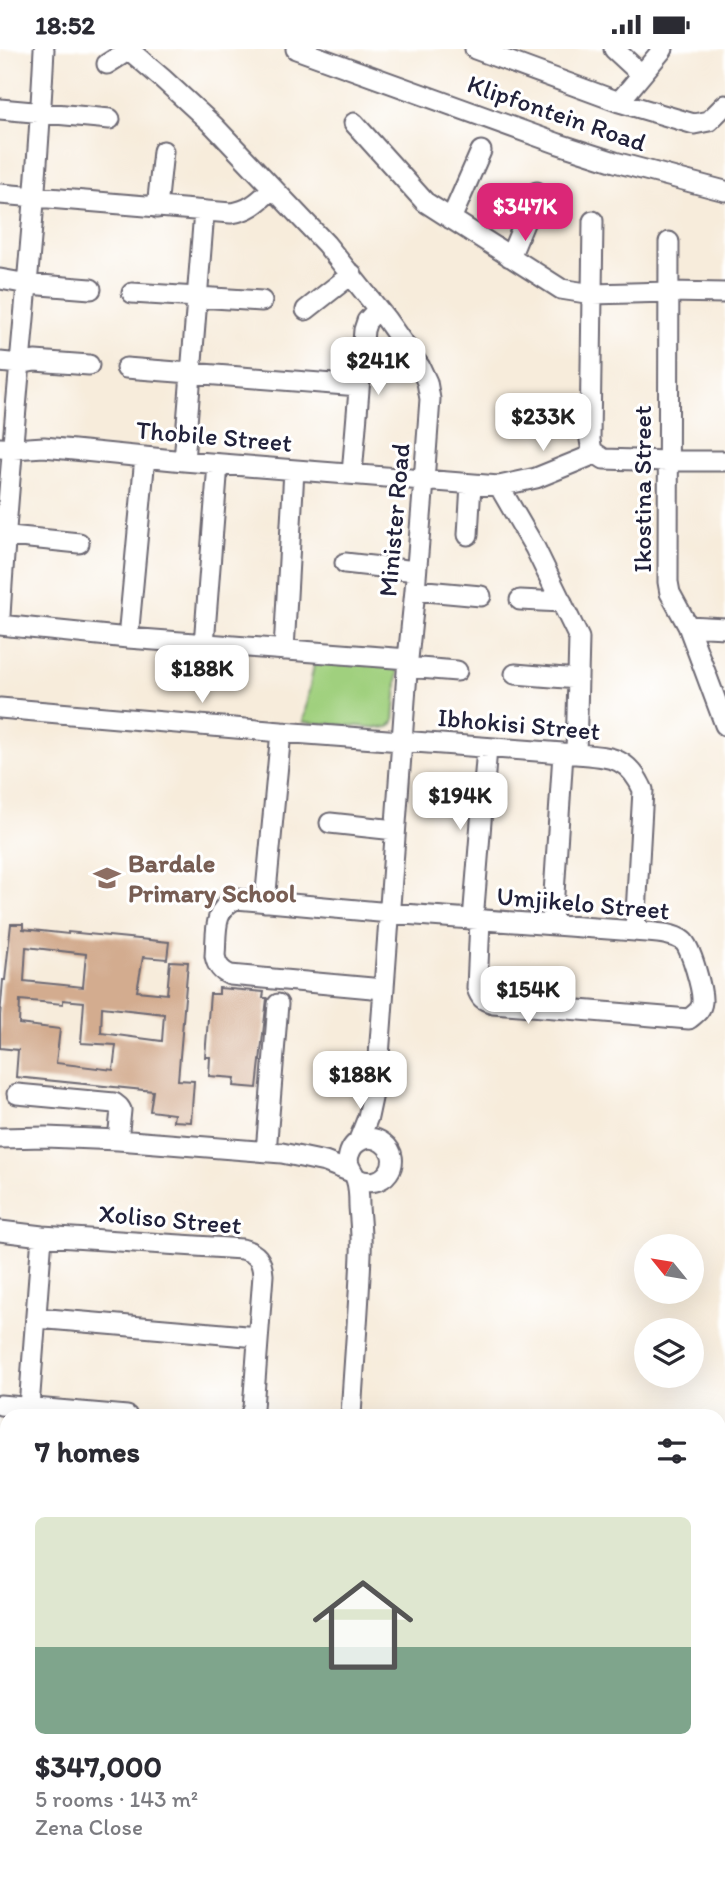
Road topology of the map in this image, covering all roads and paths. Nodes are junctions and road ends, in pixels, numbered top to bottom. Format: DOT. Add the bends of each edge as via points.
graph roads {
  1 [pos="44,49"];
  2 [pos="296,49"];
  3 [pos="475,49"];
  4 [pos="614,49"];
  5 [pos="663,49"];
  6 [pos="129,50"];
  7 [pos="517,55"];
  8 [pos="107,64"];
  9 [pos="641,73"];
  10 [pos="619,101"];
  11 [pos="724,107"];
  12 [pos="0,109"];
  13 [pos="41,113"];
  14 [pos="110,119"];
  15 [pos="354,123"];
  16 [pos="163,151"];
  17 [pos="481,151"];
  18 [pos="273,188"];
  19 [pos="725,191"];
  20 [pos="537,192"];
  21 [pos="0,194"];
  22 [pos="35,196"];
  23 [pos="157,208"];
  24 [pos="204,212"];
  25 [pos="451,219"];
  26 [pos="593,221"];
  27 [pos="669,243"];
  28 [pos="510,257"];
  29 [pos="352,274"];
  30 [pos="0,279"];
  31 [pos="28,284"];
  32 [pos="91,289"];
  33 [pos="668,292"];
  34 [pos="132,293"];
  35 [pos="725,293"];
  36 [pos="592,294"];
  37 [pos="197,297"];
  38 [pos="262,301"];
  39 [pos="377,309"];
  40 [pos="306,310"];
  41 [pos="9,363"];
  42 [pos="89,365"];
  43 [pos="126,368"];
  44 [pos="191,373"];
  45 [pos="359,386"];
  46 [pos="7,449"];
  47 [pos="595,454"];
  48 [pos="145,457"];
  49 [pos="184,461"];
  50 [pos="668,461"];
  51 [pos="725,461"];
  52 [pos="218,464"];
  53 [pos="295,470"];
  54 [pos="352,474"];
  55 [pos="424,481"];
  56 [pos="471,484"];
  57 [pos="499,486"];
  58 [pos="468,535"];
  59 [pos="2,536"];
  60 [pos="79,543"];
  61 [pos="345,563"];
  62 [pos="416,581"];
  63 [pos="481,596"];
  64 [pos="520,600"];
  65 [pos="562,602"];
  66 [pos="0,616"];
  67 [pos="0,625"];
  68 [pos="688,627"];
  69 [pos="725,628"];
  70 [pos="128,638"];
  71 [pos="204,644"];
  72 [pos="284,650"];
  73 [pos="407,663"];
  74 [pos="457,671"];
  75 [pos="515,674"];
  76 [pos="578,679"];
  77 [pos="0,708"];
  78 [pos="725,725"];
  79 [pos="281,732"];
  80 [pos="401,741"];
  81 [pos="487,748"];
  82 [pos="569,754"];
  83 [pos="330,823"];
  84 [pos="395,830"];
  85 [pos="265,902"];
  86 [pos="390,913"];
  87 [pos="476,920"];
  88 [pos="552,925"];
  89 [pos="635,931"];
  90 [pos="383,989"];
  91 [pos="278,1004"];
  92 [pos="378,1070"];
  93 [pos="17,1094"];
  94 [pos="0,1126"];
  95 [pos="46,1137"];
  96 [pos="0,1138"];
  97 [pos="118,1140"];
  98 [pos="356,1144"];
  99 [pos="386,1145"];
  100 [pos="274,1153"];
  101 [pos="354,1175"];
  102 [pos="383,1178"];
  103 [pos="0,1231"];
  104 [pos="42,1236"];
  105 [pos="361,1251"];
  106 [pos="37,1318"];
  107 [pos="258,1337"];
  108 [pos="0,1405"];
  109 [pos="29,1407"];
  110 [pos="51,1409"];
  111 [pos="253,1409"];
  112 [pos="351,1409"];
  1 -- 13 [label="street"];
  2 -- 19 [label="street, Klipfontein Road" via="559,144"];
  3 -- 7 [label="street"];
  4 -- 9 [label="street"];
  5 -- 9 [label="street"];
  6 -- 8 [label="street"];
  6 -- 18 [label="street, Minister Road" via="214,126"];
  7 -- 10 [label="street"];
  9 -- 10 [label="street"];
  10 -- 11 [label="street" via="694,124 709,121"];
  12 -- 13 [label="street"];
  13 -- 14 [label="street"];
  13 -- 22 [label="street"];
  15 -- 25 [label="street" via="418,196"];
  16 -- 23 [label="street"];
  17 -- 25 [label="street"];
  18 -- 24 [label="street" via="244,211"];
  18 -- 29 [label="street, Minister Road"];
  20 -- 28 [label="street"];
  21 -- 22 [label="street"];
  22 -- 23 [label="street"];
  22 -- 31 [label="street"];
  23 -- 24 [label="street"];
  24 -- 37 [label="street"];
  25 -- 28 [label="street"];
  26 -- 36 [label="street"];
  27 -- 33 [label="street, Ikostina Street"];
  28 -- 36 [label="street" via="561,289"];
  29 -- 39 [label="street, Minister Road"];
  29 -- 40 [label="street"];
  30 -- 31 [label="street"];
  31 -- 32 [label="street"];
  31 -- 41 [label="street"];
  33 -- 35 [label="street"];
  33 -- 36 [label="street"];
  33 -- 50 [label="street, Ikostina Street"];
  34 -- 37 [label="street"];
  36 -- 47 [label="street" via="590,440"];
  37 -- 38 [label="street"];
  37 -- 44 [label="street"];
  39 -- 45 [label="street" via="365,325"];
  39 -- 55 [label="street, Minister Road" via="428,382"];
  41 -- 42 [label="street"];
  41 -- 46 [label="street"];
  43 -- 44 [label="street"];
  44 -- 45 [label="street"];
  44 -- 49 [label="street"];
  45 -- 54 [label="street"];
  46 -- 48 [label="street, Thobile Street" via="44,447"];
  46 -- 59 [label="street"];
  47 -- 50 [label="street" via="604,459"];
  47 -- 57 [label="street, Thobile Street" via="536,478"];
  48 -- 49 [label="street, Thobile Street"];
  48 -- 70 [label="street"];
  49 -- 52 [label="street, Thobile Street"];
  50 -- 51 [label="street"];
  50 -- 68 [label="street, Ikostina Street" via="668,582"];
  52 -- 53 [label="street, Thobile Street"];
  52 -- 71 [label="street"];
  53 -- 54 [label="street, Thobile Street"];
  53 -- 72 [label="street"];
  54 -- 55 [label="street, Thobile Street"];
  55 -- 56 [label="street, Thobile Street"];
  55 -- 62 [label="street, Minister Road"];
  56 -- 57 [label="street, Thobile Street"];
  56 -- 58 [label="street"];
  57 -- 65 [label="street"];
  59 -- 60 [label="street"];
  59 -- 66 [label="street"];
  61 -- 62 [label="street"];
  62 -- 63 [label="street"];
  62 -- 73 [label="street, Minister Road"];
  64 -- 65 [label="street"];
  65 -- 76 [label="street" via="579,638"];
  67 -- 70 [label="street"];
  68 -- 69 [label="street"];
  68 -- 78 [label="street, Ikostina Street"];
  70 -- 71 [label="street"];
  71 -- 72 [label="street"];
  72 -- 73 [label="street"];
  73 -- 74 [label="street"];
  73 -- 80 [label="street, Minister Road"];
  75 -- 76 [label="street"];
  76 -- 82 [label="street"];
  77 -- 79 [label="street, Ibhokisi Street"];
  79 -- 80 [label="street, Ibhokisi Street"];
  79 -- 85 [label="street"];
  80 -- 81 [label="street, Ibhokisi Street"];
  80 -- 84 [label="street, Minister Road"];
  81 -- 82 [label="street, Ibhokisi Street"];
  81 -- 87 [label="street"];
  82 -- 88 [label="street"];
  82 -- 89 [label="street, Ibhokisi Street" via="624,763 643,790"];
  83 -- 84 [label="street"];
  84 -- 86 [label="street, Minister Road"];
  85 -- 86 [label="street, Umjikelo Street"];
  85 -- 90 [label="street, Umjikelo Street" via="236,899 221,909 215,956 224,973"];
  86 -- 87 [label="street, Umjikelo Street"];
  86 -- 90 [label="street, Minister Road"];
  87 -- 88 [label="street, Umjikelo Street"];
  87 -- 89 [label="street, Umjikelo Street" via="477,988 483,1000 689,1019 702,1003 686,943"];
  88 -- 89 [label="street, Umjikelo Street"];
  90 -- 92 [label="street, Minister Road"];
  91 -- 100 [label="street"];
  92 -- 98 [label="street, Minister Road" via="368,1117"];
  92 -- 99 [label="street, Minister Road"];
  93 -- 97 [label="street" via="114,1103 121,1110"];
  94 -- 95 [label="street"];
  95 -- 96 [label="street"];
  95 -- 97 [label="street"];
  97 -- 100 [label="street"];
  98 -- 99 [label="street" via="373,1138"];
  98 -- 100 [label="street"];
  98 -- 101 [label="street" via="348,1159"];
  99 -- 102 [label="street" via="391,1165"];
  100 -- 101 [label="street" via="325,1162"];
  101 -- 102 [label="street" via="369,1183"];
  101 -- 105 [label="street"];
  102 -- 105 [label="street"];
  103 -- 104 [label="street, Xoliso Street"];
  104 -- 106 [label="street"];
  104 -- 107 [label="street, Xoliso Street" via="251,1252 262,1264 263,1275"];
  105 -- 112 [label="street"];
  106 -- 107 [label="street"];
  106 -- 109 [label="street"];
  107 -- 111 [label="street, Xoliso Street"];
  108 -- 109 [label="street"];
  109 -- 110 [label="street"];
}
